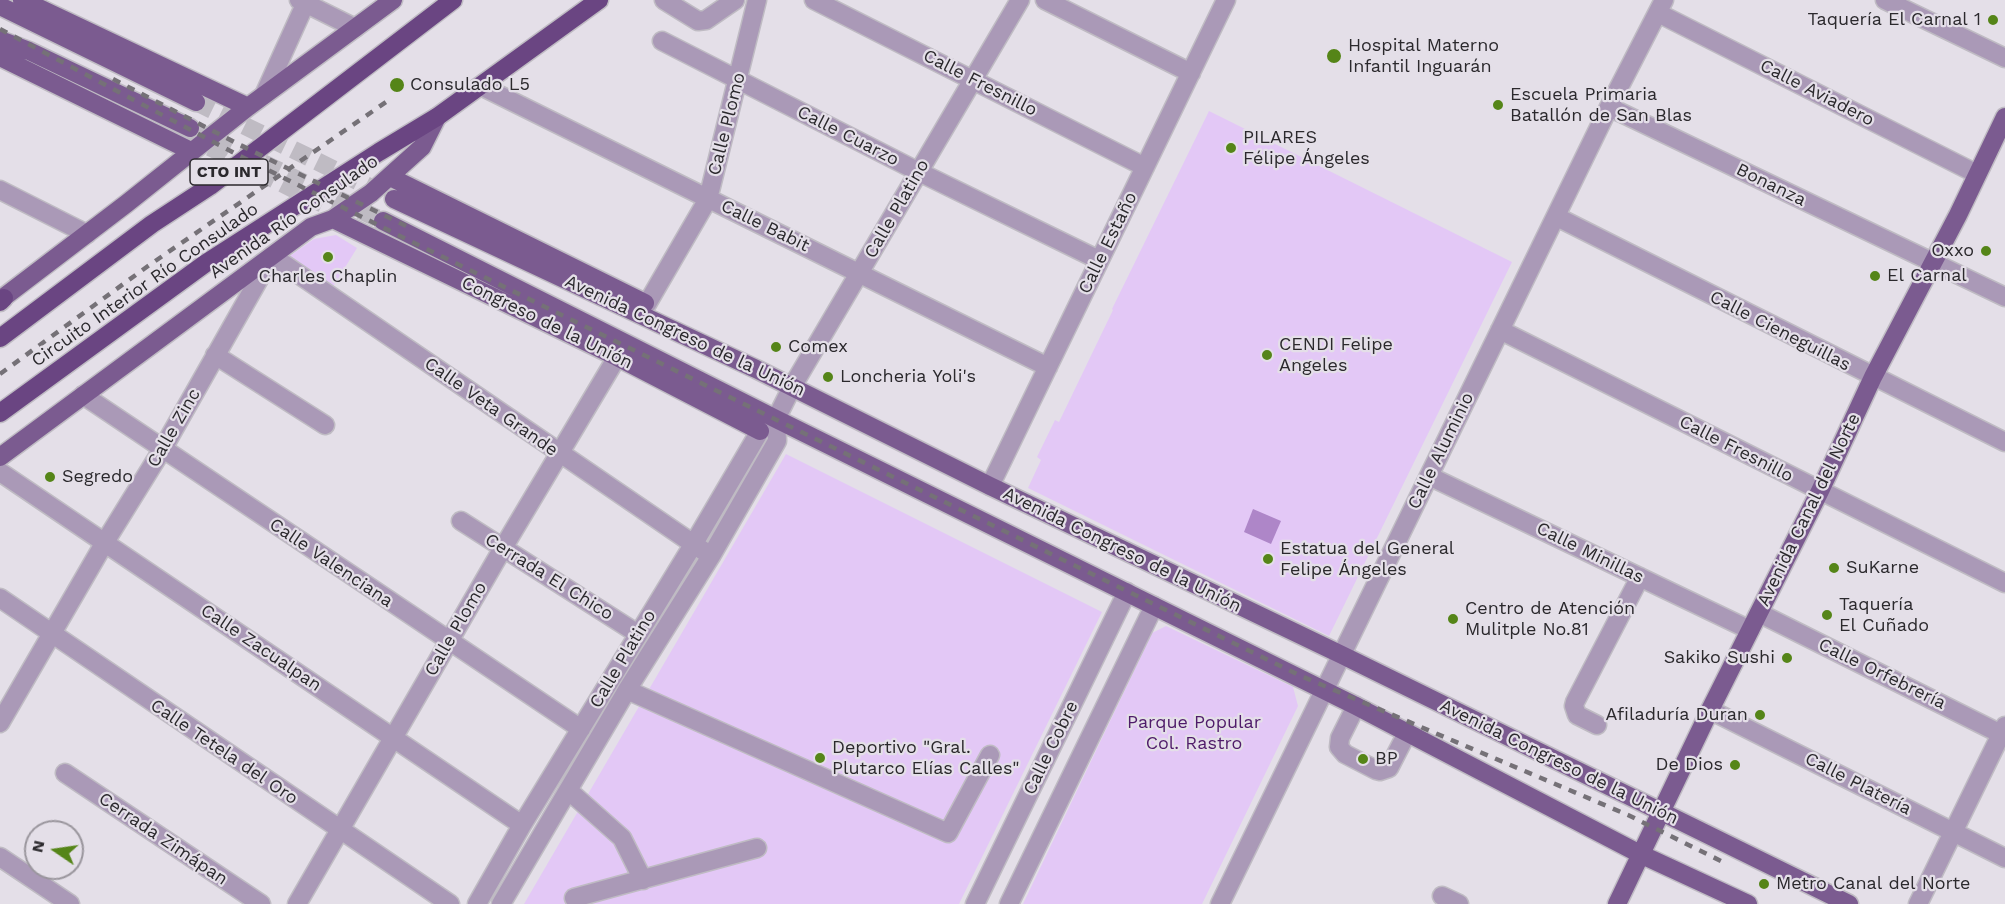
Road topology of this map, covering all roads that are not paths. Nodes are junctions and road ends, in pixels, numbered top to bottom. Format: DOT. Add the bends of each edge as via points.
graph roads {
  1 [pos="22,0"];
  2 [pos="393,0"];
  3 [pos="453,0"];
  4 [pos="599,0"];
  5 [pos="735,0"];
  6 [pos="757,0"];
  7 [pos="814,0"];
  8 [pos="1020,0"];
  9 [pos="1045,0"];
  10 [pos="1226,0"];
  11 [pos="1885,0"];
  12 [pos="304,1"];
  13 [pos="675,2"];
  14 [pos="0,6"];
  15 [pos="1661,6"];
  16 [pos="355,28"];
  17 [pos="0,40"];
  18 [pos="662,41"];
  19 [pos="2,57"];
  20 [pos="2005,58"];
  21 [pos="1191,73"];
  22 [pos="737,80"];
  23 [pos="973,80"];
  24 [pos="481,86"];
  25 [pos="264,95"];
  26 [pos="196,102"];
  27 [pos="248,107"];
  28 [pos="1609,107"];
  29 [pos="437,117"];
  30 [pos="2005,117"];
  31 [pos="189,138"];
  32 [pos="2000,138"];
  33 [pos="1145,166"];
  34 [pos="919,171"];
  35 [pos="1977,174"];
  36 [pos="390,177"];
  37 [pos="0,190"];
  38 [pos="394,199"];
  39 [pos="708,199"];
  40 [pos="1557,217"];
  41 [pos="333,219"];
  42 [pos="381,227"];
  43 [pos="87,234"];
  44 [pos="272,256"];
  45 [pos="1099,260"];
  46 [pos="1932,262"];
  47 [pos="860,272"];
  48 [pos="2005,297"];
  49 [pos="1,300"];
  50 [pos="647,304"];
  51 [pos="1500,330"];
  52 [pos="0,338"];
  53 [pos="215,355"];
  54 [pos="617,357"];
  55 [pos="1048,367"];
  56 [pos="756,369"];
  57 [pos="1873,377"];
  58 [pos="792,387"];
  59 [pos="83,395"];
  60 [pos="0,413"];
  61 [pos="776,419"];
  62 [pos="325,425"];
  63 [pos="760,431"];
  64 [pos="2005,442"];
  65 [pos="162,450"];
  66 [pos="559,454"];
  67 [pos="0,457"];
  68 [pos="0,472"];
  69 [pos="1430,476"];
  70 [pos="990,486"];
  71 [pos="1820,491"];
  72 [pos="461,521"];
  73 [pos="105,542"];
  74 [pos="693,545"];
  75 [pos="503,548"];
  76 [pos="711,556"];
  77 [pos="1640,577"];
  78 [pos="2005,583"];
  79 [pos="1127,592"];
  80 [pos="0,598"];
  81 [pos="1154,606"];
  82 [pos="1759,613"];
  83 [pos="1750,630"];
  84 [pos="52,634"];
  85 [pos="638,634"];
  86 [pos="448,642"];
  87 [pos="1342,655"];
  88 [pos="627,690"];
  89 [pos="1325,691"];
  90 [pos="1356,706"];
  91 [pos="1710,710"];
  92 [pos="0,723"];
  93 [pos="1597,725"];
  94 [pos="581,729"];
  95 [pos="2004,732"];
  96 [pos="1407,733"];
  97 [pos="393,738"];
  98 [pos="990,755"];
  99 [pos="65,773"];
  100 [pos="568,790"];
  101 [pos="1660,813"];
  102 [pos="522,825"];
  103 [pos="339,830"];
  104 [pos="1953,832"];
  105 [pos="757,848"];
  106 [pos="1640,854"];
  107 [pos="0,857"];
  108 [pos="2005,858"];
  109 [pos="643,880"];
  110 [pos="1442,896"];
  111 [pos="45,897"];
  112 [pos="574,898"];
  113 [pos="70,904"];
  114 [pos="261,904"];
  115 [pos="297,904"];
  116 [pos="450,904"];
  117 [pos="477,904"];
  118 [pos="501,904"];
  119 [pos="975,904"];
  120 [pos="1009,904"];
  121 [pos="1220,904"];
  122 [pos="1459,904"];
  123 [pos="1617,904"];
  124 [pos="1748,904"];
  125 [pos="1849,904"];
  126 [pos="1918,904"];
  1 -- 27 [label="main road"];
  2 -- 16 [label="main road, CTO INT"];
  3 -- 52 [label="highway, CTO INT" via="210,186 152,224"];
  4 -- 24 [label="highway, Avenida Río Consulado"];
  5 -- 13 [label="street" via="702,21 694,20"];
  6 -- 22 [label="street, Calle Plomo"];
  7 -- 23 [label="street, Calle Fresnillo"];
  8 -- 23 [label="street, Calle Platino"];
  9 -- 21 [label="street"];
  10 -- 21 [label="street, Calle Estaño"];
  11 -- 20 [label="street"];
  12 -- 16 [label="street"];
  12 -- 25 [label="street"];
  14 -- 26 [label="main road"];
  15 -- 28 [label="street, Calle Aluminio"];
  15 -- 35 [label="street, Calle Aviadero"];
  16 -- 25 [label="main road, CTO INT"];
  17 -- 31 [label="main road" via="29,51"];
  18 -- 22 [label="street, Calle Cuarzo"];
  19 -- 31 [label="main road"];
  21 -- 33 [label="street, Calle Estaño"];
  22 -- 34 [label="street, Calle Cuarzo"];
  22 -- 39 [label="street, Calle Plomo"];
  23 -- 33 [label="street, Calle Fresnillo"];
  23 -- 34 [label="street, Calle Platino"];
  24 -- 29 [label="highway, Avenida Río Consulado"];
  24 -- 39 [label="street, Calle Babit"];
  25 -- 27 [label="main road, CTO INT"];
  27 -- 31 [label="main road, CTO INT"];
  28 -- 40 [label="street, Calle Aluminio"];
  28 -- 46 [label="street, Bonanza"];
  29 -- 36 [label="main road, Avenida Río Consulado" via="422,147"];
  29 -- 60 [label="highway, Circuito Interior Río Consulado" via="206,263"];
  30 -- 32 [label="main road, Avenida Canal del Norte"];
  31 -- 43 [label="main road, CTO INT"];
  32 -- 35 [label="main road, Avenida Canal del Norte"];
  33 -- 45 [label="street, Calle Estaño"];
  34 -- 45 [label="street, Calle Cuarzo"];
  34 -- 47 [label="street, Calle Platino"];
  35 -- 46 [label="main road, Avenida Canal del Norte"];
  36 -- 41 [label="main road, Avenida Río Consulado"];
  36 -- 50 [label="main road"];
  37 -- 43 [label="street"];
  38 -- 56 [label="main road, Avenida Congreso de la Unión"];
  39 -- 47 [label="street, Calle Babit"];
  39 -- 50 [label="street, Calle Plomo"];
  40 -- 51 [label="street, Calle Aluminio"];
  40 -- 57 [label="street, Calle Cieneguillas"];
  41 -- 44 [label="main road, Avenida Río Consulado" via="311,227"];
  41 -- 54 [label="main road, Congreso de la Unión"];
  42 -- 61 [label="main road, Avenida Congreso de la Unión"];
  43 -- 49 [label="main road, CTO INT"];
  44 -- 53 [label="street, Calle Zinc"];
  44 -- 59 [label="main road, Avenida Río Consulado"];
  44 -- 66 [label="street, Calle Veta Grande"];
  45 -- 55 [label="street, Calle Estaño"];
  46 -- 48 [label="street, Bonanza"];
  46 -- 57 [label="main road, Avenida Canal del Norte"];
  47 -- 55 [label="street, Calle Babit"];
  47 -- 58 [label="street, Calle Platino"];
  50 -- 56 [label="main road" via="733,347"];
  51 -- 69 [label="street, Calle Aluminio"];
  51 -- 71 [label="street, Calle Fresnillo"];
  53 -- 62 [label="street"];
  53 -- 65 [label="street, Calle Zinc"];
  54 -- 63 [label="main road, Congreso de la Unión"];
  54 -- 66 [label="street, Calle Plomo"];
  55 -- 70 [label="street, Calle Estaño"];
  56 -- 58 [label="main road, Avenida Congreso de la Unión"];
  57 -- 64 [label="street, Calle Cieneguillas"];
  57 -- 71 [label="main road, Avenida Canal del Norte"];
  58 -- 61 [label="street, Calle Platino"];
  58 -- 70 [label="main road, Avenida Congreso de la Unión"];
  59 -- 65 [label="street, Calle Valenciana"];
  59 -- 67 [label="main road, Avenida Río Consulado"];
  61 -- 63 [label="street, Calle Platino"];
  61 -- 76 [label="street, Calle Platino" via="777,441"];
  61 -- 79 [label="main road, Avenida Congreso de la Unión"];
  63 -- 74 [label="street, Calle Platino"];
  65 -- 73 [label="street, Calle Zinc"];
  65 -- 86 [label="street, Calle Valenciana"];
  66 -- 74 [label="street, Calle Veta Grande"];
  66 -- 75 [label="street, Calle Plomo"];
  68 -- 73 [label="street, Calle Zacualpan"];
  69 -- 77 [label="street, Calle Minillas"];
  69 -- 87 [label="street, Calle Aluminio"];
  70 -- 87 [label="main road, Avenida Congreso de la Unión"];
  71 -- 78 [label="street, Calle Fresnillo"];
  71 -- 82 [label="main road, Avenida Canal del Norte"];
  72 -- 75 [label="street, Cerrada El Chico"];
  73 -- 84 [label="street, Calle Zinc"];
  73 -- 97 [label="street, Calle Zacualpan"];
  74 -- 76 [label="street, Calle Veta Grande"];
  74 -- 85 [label="street, Calle Platino"];
  75 -- 85 [label="street, Cerrada El Chico"];
  75 -- 86 [label="street, Calle Plomo"];
  76 -- 88 [label="street, Calle Platino"];
  77 -- 83 [label="street, Calle Minillas"];
  77 -- 93 [label="street" via="1575,702 1576,714"];
  79 -- 81 [label="main road, Avenida Congreso de la Unión"];
  79 -- 119 [label="street, Calle Cobre"];
  80 -- 84 [label="street, Calle Tetela del Oro"];
  81 -- 89 [label="main road, Avenida Congreso de la Unión"];
  81 -- 120 [label="street, Calle Cobre"];
  82 -- 83 [label="main road, Avenida Canal del Norte"];
  82 -- 95 [label="street, Calle Orfebrería"];
  83 -- 91 [label="main road, Avenida Canal del Norte"];
  84 -- 92 [label="street, Calle Zinc"];
  84 -- 103 [label="street, Calle Tetela del Oro"];
  85 -- 94 [label="street, Calle Platino"];
  86 -- 94 [label="street, Calle Valenciana"];
  86 -- 97 [label="street, Calle Plomo"];
  87 -- 89 [label="street, Calle Aluminio"];
  87 -- 101 [label="main road, Avenida Congreso de la Unión"];
  88 -- 98 [label="street" via="948,833"];
  88 -- 100 [label="street, Calle Platino"];
  89 -- 90 [label="main road, Avenida Congreso de la Unión"];
  89 -- 121 [label="street, Calle Aluminio"];
  90 -- 96 [label="main road, Avenida Congreso de la Unión"];
  90 -- 96 [label="street" via="1340,738 1339,747 1345,754 1376,770 1389,768"];
  91 -- 101 [label="main road, Avenida Canal del Norte"];
  91 -- 104 [label="street, Calle Platería"];
  94 -- 102 [label="street, Calle Platino"];
  95 -- 104 [label="street"];
  96 -- 106 [label="main road, Avenida Congreso de la Unión"];
  97 -- 102 [label="street, Calle Zacualpan"];
  97 -- 103 [label="street, Calle Plomo"];
  99 -- 114 [label="street, Cerrada Zimápan"];
  100 -- 109 [label="street" via="622,838"];
  100 -- 118 [label="street, Calle Platino"];
  101 -- 106 [label="main road, Avenida Canal del Norte"];
  101 -- 125 [label="main road, Avenida Congreso de la Unión"];
  102 -- 117 [label="street, Calle Platino"];
  103 -- 115 [label="street, Calle Plomo"];
  103 -- 116 [label="street, Calle Tetela del Oro"];
  104 -- 108 [label="street, Calle Platería"];
  104 -- 126 [label="street"];
  105 -- 109 [label="street"];
  106 -- 123 [label="main road, Avenida Canal del Norte"];
  106 -- 124 [label="main road, Avenida Congreso de la Unión"];
  107 -- 111 [label="street"];
  109 -- 112 [label="street"];
  110 -- 122 [label="street"];
  111 -- 113 [label="street"];
}
